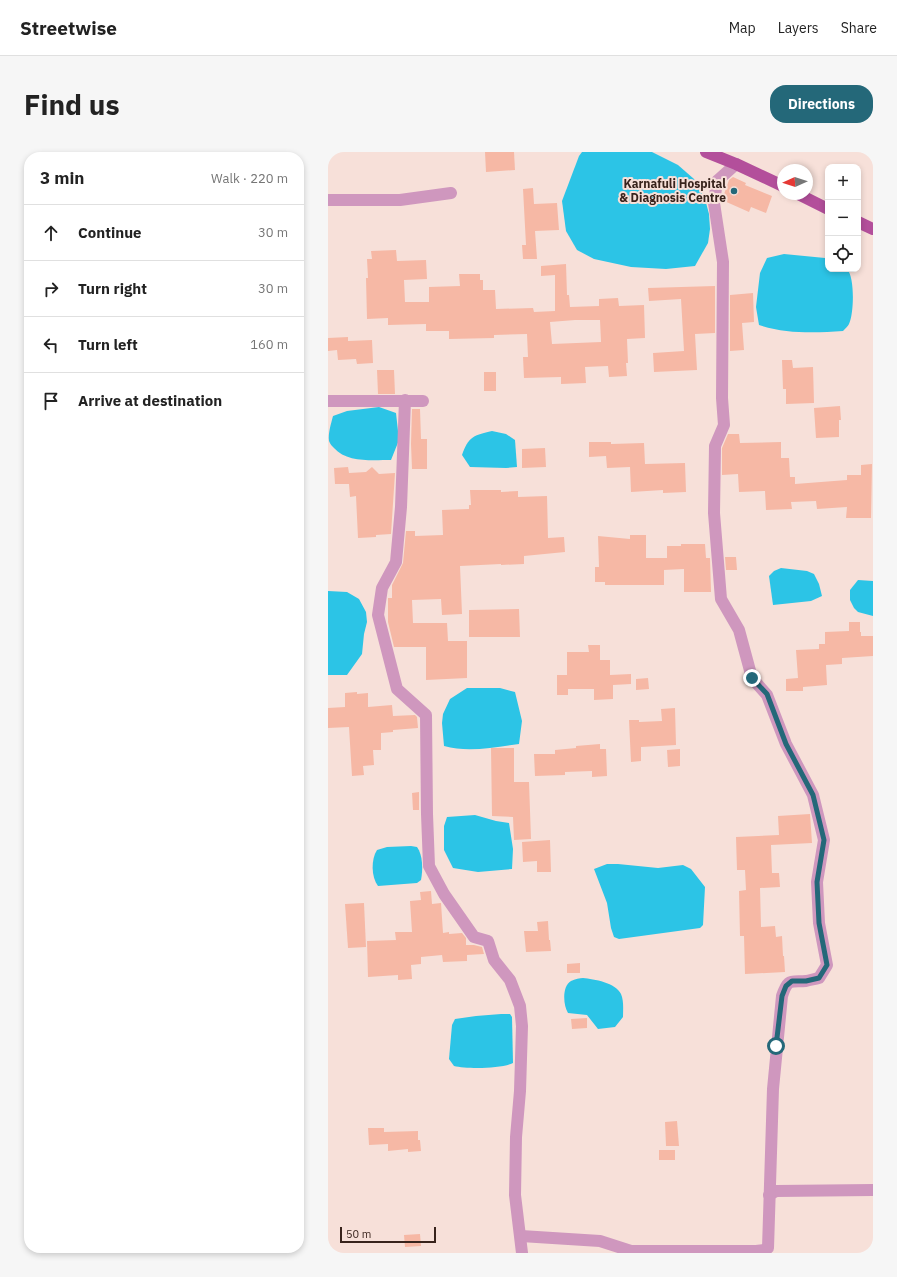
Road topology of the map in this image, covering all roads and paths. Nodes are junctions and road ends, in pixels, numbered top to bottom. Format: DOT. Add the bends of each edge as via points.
graph roads {
  1 [pos="706,152"];
  2 [pos="736,164"];
  3 [pos="777,183"];
  4 [pos="451,193"];
  5 [pos="328,200"];
  6 [pos="810,200"];
  7 [pos="825,208"];
  8 [pos="861,223"];
  9 [pos="873,229"];
  10 [pos="405,400"];
  11 [pos="423,400"];
  12 [pos="328,401"];
  13 [pos="873,1190"];
  14 [pos="770,1195"];
  15 [pos="521,1236"];
  16 [pos="522,1253"];
  1 -- 2 [label="main road"];
  2 -- 3 [label="main road"];
  2 -- 14 [label="street" via="717,181 714,203 723,262 724,425 715,446 714,513 721,599 739,630 752,678 767,694 786,744 813,795 824,840 817,882 819,923 827,965 819,978 792,981 786,986 782,996 773,1089"];
  4 -- 5 [label="street" via="400,200"];
  6 -- 7 [label="main road"];
  8 -- 9 [label="main road"];
  10 -- 11 [label="street"];
  10 -- 12 [label="street"];
  10 -- 15 [label="street" via="396,562 382,588 378,615 397,688 426,715 429,866 444,894 474,937 488,941 494,960 510,980 520,1006 521,1069 515,1195"];
  13 -- 14 [label="street" via="776,1191"];
  14 -- 15 [label="street" via="768,1248 765,1250 631,1251 600,1241"];
  15 -- 16 [label="street"];
}
